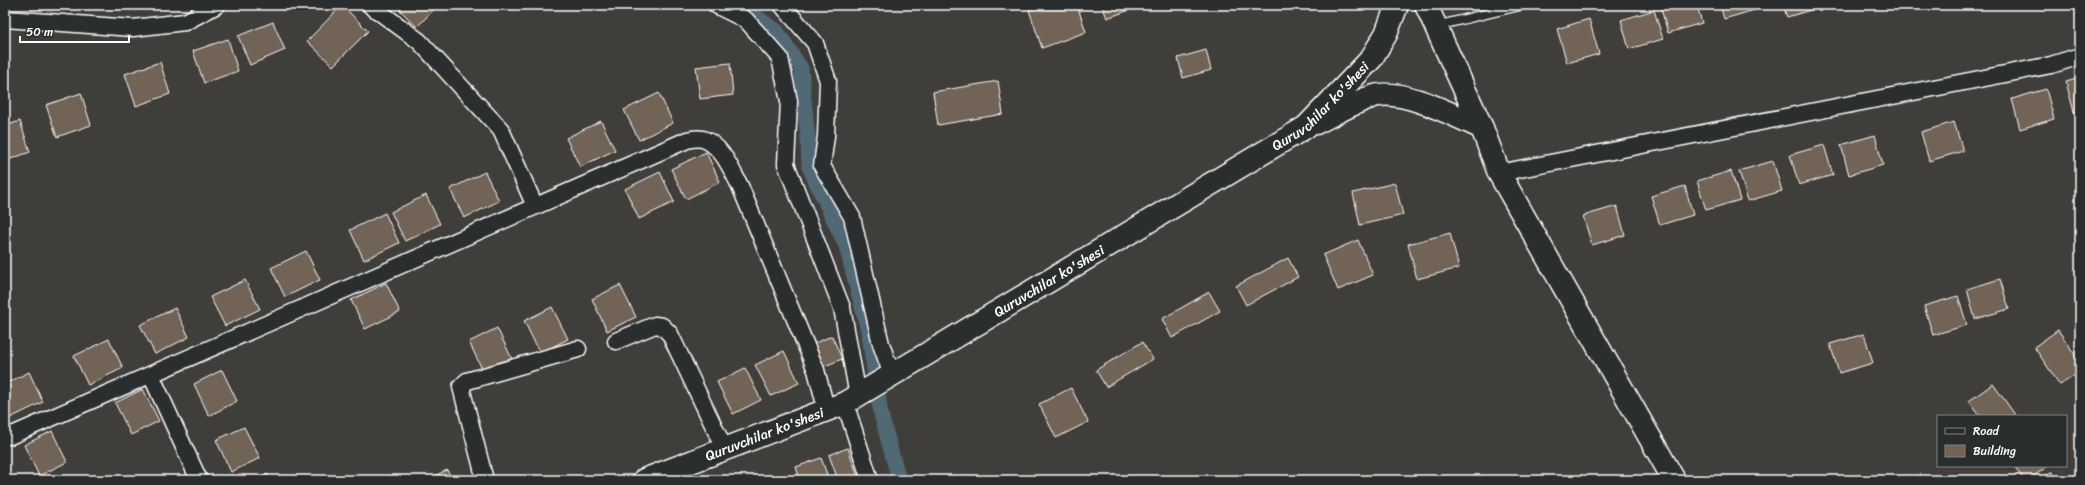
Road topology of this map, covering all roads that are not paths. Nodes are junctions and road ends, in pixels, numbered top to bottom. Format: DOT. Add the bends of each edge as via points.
graph roads {
  1 [pos="217,5"];
  2 [pos="370,5"];
  3 [pos="716,5"];
  4 [pos="782,5"];
  5 [pos="1397,5"];
  6 [pos="1426,5"];
  7 [pos="1523,5"];
  8 [pos="5,19"];
  9 [pos="1436,26"];
  10 [pos="2080,56"];
  11 [pos="1306,127"];
  12 [pos="1482,128"];
  13 [pos="1499,173"];
  14 [pos="536,206"];
  15 [pos="616,341"];
  16 [pos="578,349"];
  17 [pos="152,375"];
  18 [pos="887,378"];
  19 [pos="848,401"];
  20 [pos="10,436"];
  21 [pos="724,450"];
  22 [pos="199,480"];
  23 [pos="485,480"];
  24 [pos="644,480"];
  25 [pos="870,480"];
  26 [pos="1674,480"];
  1 -- 8 [label="street" via="185,22 133,28"];
  2 -- 14 [label="street" via="419,41 501,130"];
  3 -- 19 [label="street" via="746,20 780,58 789,101 786,164 842,308"];
  4 -- 18 [label="street" via="814,44 828,80 822,166 852,217"];
  5 -- 11 [label="main road, Quruvchilar ko'shesi" via="1386,34 1371,59"];
  6 -- 9 [label="main road"];
  7 -- 9 [label="lane"];
  9 -- 12 [label="main road"];
  10 -- 13 [label="street" via="2051,65"];
  11 -- 12 [label="main road" via="1375,96 1399,95 1421,101"];
  11 -- 18 [label="main road, Quruvchilar ko'shesi"];
  12 -- 13 [label="main road"];
  13 -- 26 [label="main road"];
  14 -- 17 [label="street"];
  14 -- 19 [label="street" via="687,140 702,139 711,144 727,160 740,186 816,370"];
  15 -- 21 [label="street" via="655,325 662,326 670,334"];
  16 -- 23 [label="street" via="467,381 461,387"];
  17 -- 20 [label="street"];
  17 -- 22 [label="street"];
  18 -- 19 [label="main road, Quruvchilar ko'shesi"];
  19 -- 21 [label="main road, Quruvchilar ko'shesi"];
  19 -- 25 [label="street"];
  21 -- 24 [label="main road, Quruvchilar ko'shesi"];
}
